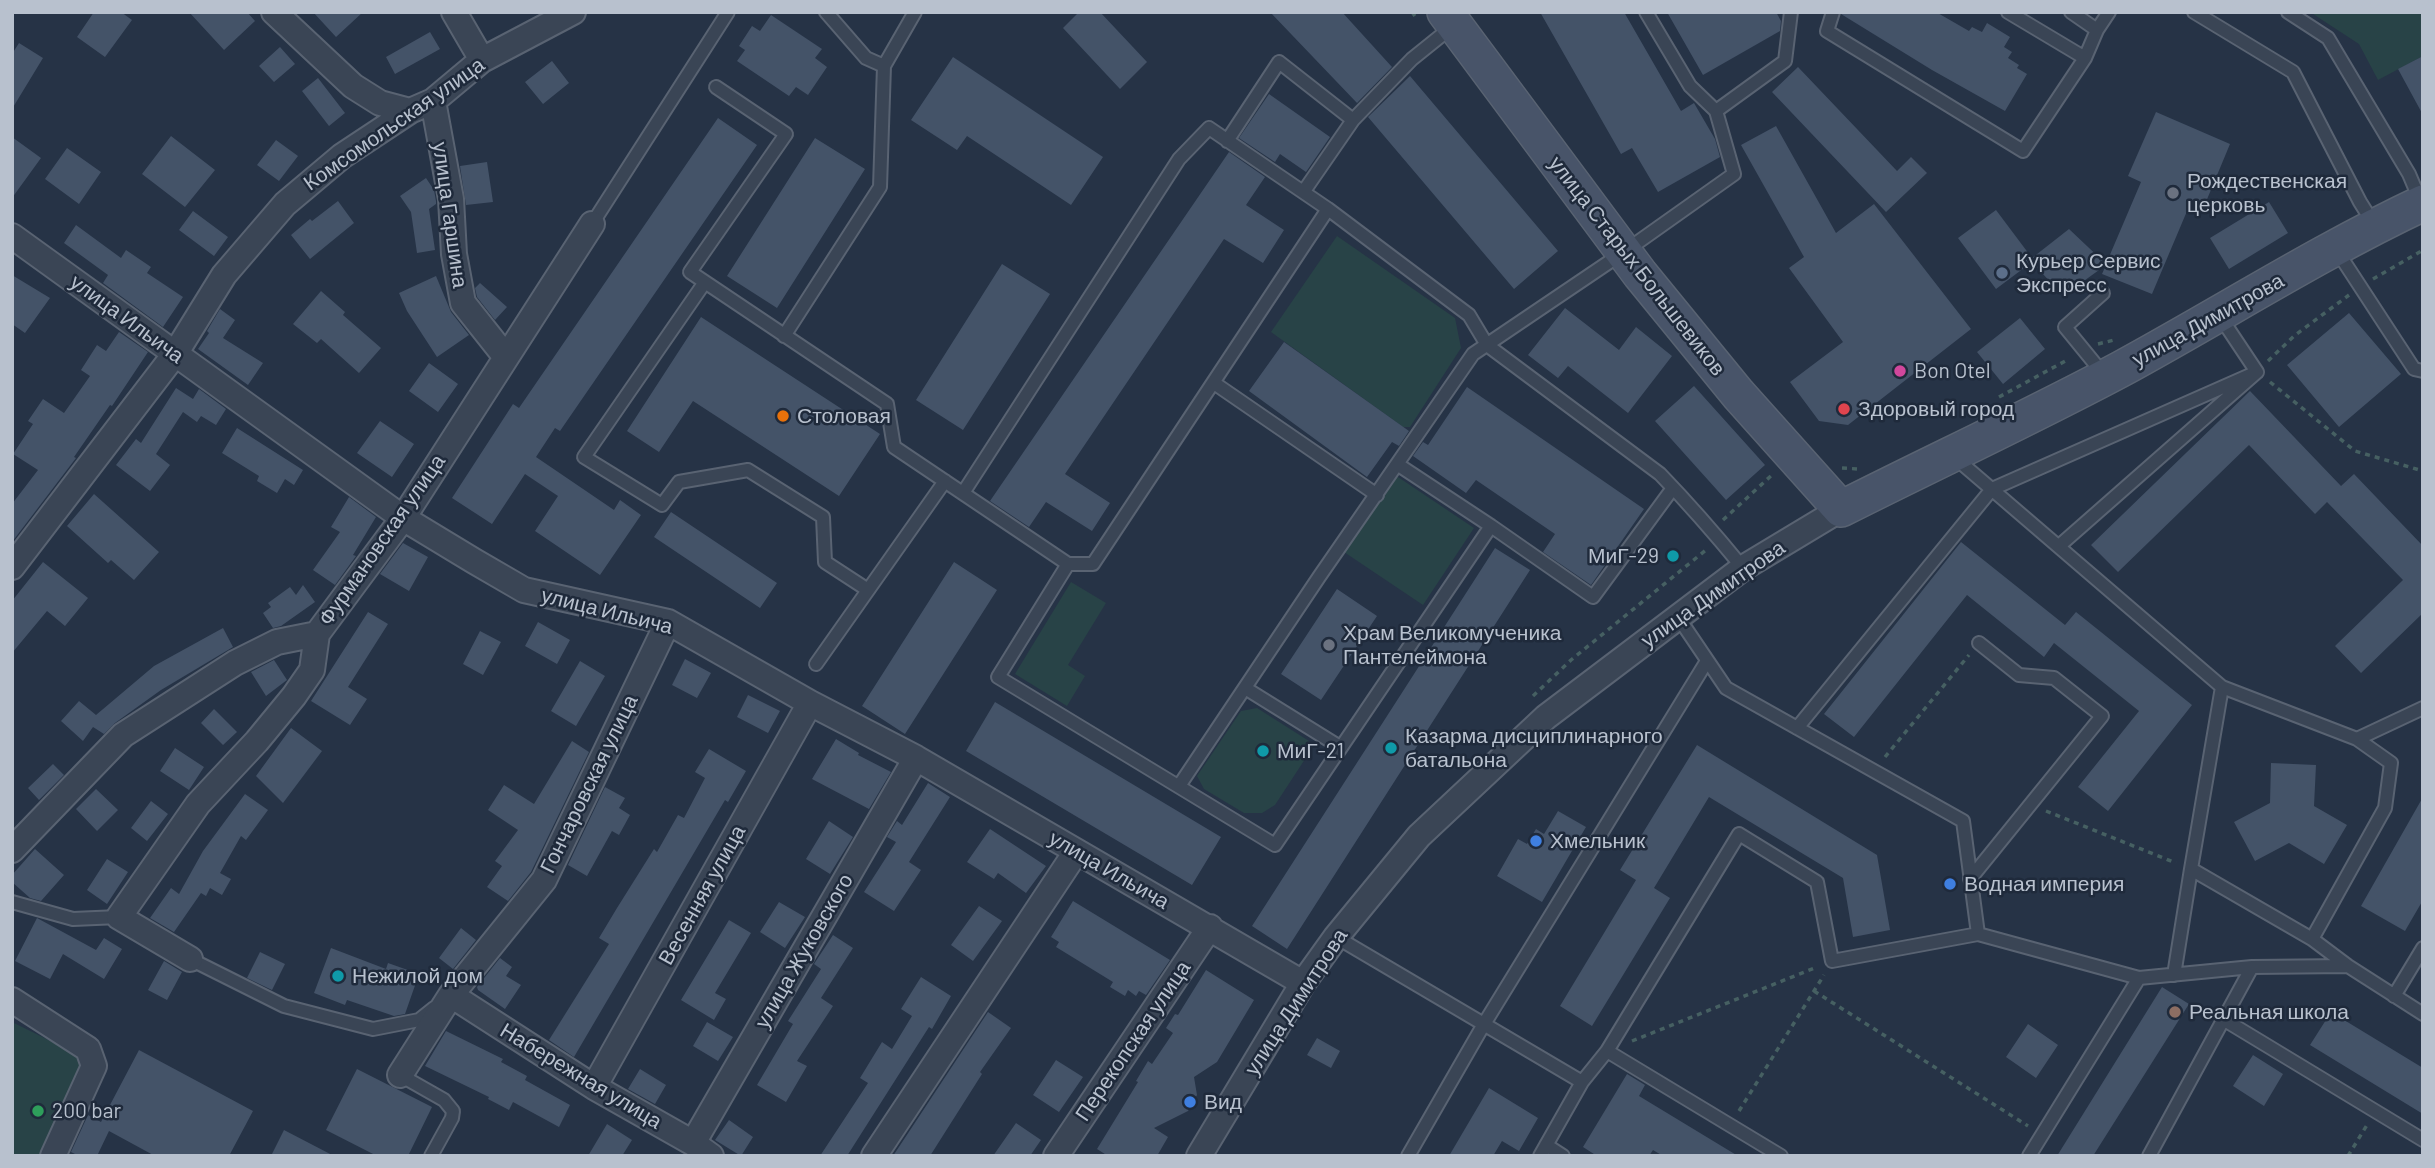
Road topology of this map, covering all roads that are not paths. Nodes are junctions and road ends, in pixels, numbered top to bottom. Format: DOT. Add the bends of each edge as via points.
graph roads {
  1 [pos="274,12"];
  2 [pos="454,12"];
  3 [pos="573,12"];
  4 [pos="728,12"];
  5 [pos="825,12"];
  6 [pos="915,12"];
  7 [pos="1646,12"];
  8 [pos="1791,12"];
  9 [pos="1833,12"];
  10 [pos="2008,12"];
  11 [pos="2071,12"];
  12 [pos="2109,12"];
  13 [pos="2194,12"];
  14 [pos="2288,12"];
  15 [pos="1449,19"];
  16 [pos="2097,30"];
  17 [pos="2085,58"];
  18 [pos="482,60"];
  19 [pos="884,66"];
  20 [pos="716,87"];
  21 [pos="433,101"];
  22 [pos="410,111"];
  23 [pos="1716,111"];
  24 [pos="1353,120"];
  25 [pos="1227,141"];
  26 [pos="1304,191"];
  27 [pos="2422,203"];
  28 [pos="1328,209"];
  29 [pos="592,224"];
  30 [pos="2375,226"];
  31 [pos="12,236"];
  32 [pos="2335,248"];
  33 [pos="1624,252"];
  34 [pos="705,282"];
  35 [pos="2103,293"];
  36 [pos="2219,315"];
  37 [pos="785,336"];
  38 [pos="1487,345"];
  39 [pos="175,354"];
  40 [pos="505,356"];
  41 [pos="2257,372"];
  42 [pos="2423,372"];
  43 [pos="2105,377"];
  44 [pos="1214,383"];
  45 [pos="1950,453"];
  46 [pos="1397,464"];
  47 [pos="945,481"];
  48 [pos="1672,488"];
  49 [pos="1992,489"];
  50 [pos="962,493"];
  51 [pos="1377,495"];
  52 [pos="1841,509"];
  53 [pos="403,518"];
  54 [pos="1491,526"];
  55 [pos="22,539"];
  56 [pos="2059,546"];
  57 [pos="1068,564"];
  58 [pos="12,568"];
  59 [pos="1743,568"];
  60 [pos="868,590"];
  61 [pos="1678,617"];
  62 [pos="668,622"];
  63 [pos="317,634"];
  64 [pos="1979,643"];
  65 [pos="1707,661"];
  66 [pos="816,664"];
  67 [pos="2222,687"];
  68 [pos="1245,688"];
  69 [pos="810,703"];
  70 [pos="2423,708"];
  71 [pos="1797,728"];
  72 [pos="2357,739"];
  73 [pos="1340,747"];
  74 [pos="916,758"];
  75 [pos="1179,786"];
  76 [pos="12,850"];
  77 [pos="1076,852"];
  78 [pos="2191,869"];
  79 [pos="1970,879"];
  80 [pos="12,902"];
  81 [pos="119,917"];
  82 [pos="1210,927"];
  83 [pos="1978,934"];
  84 [pos="1336,937"];
  85 [pos="2312,939"];
  86 [pos="2423,948"];
  87 [pos="190,959"];
  88 [pos="2348,966"];
  89 [pos="2252,967"];
  90 [pos="2174,975"];
  91 [pos="2139,978"];
  92 [pos="1303,983"];
  93 [pos="451,995"];
  94 [pos="2394,996"];
  95 [pos="12,1000"];
  96 [pos="2423,1014"];
  97 [pos="2223,1019"];
  98 [pos="1484,1024"];
  99 [pos="1607,1051"];
  100 [pos="400,1075"];
  101 [pos="1582,1082"];
  102 [pos="594,1087"];
  103 [pos="2423,1140"];
  104 [pos="697,1151"];
  105 [pos="1543,1151"];
  106 [pos="53,1156"];
  107 [pos="431,1156"];
  108 [pos="874,1156"];
  109 [pos="1056,1156"];
  110 [pos="1199,1156"];
  111 [pos="1408,1156"];
  112 [pos="1563,1156"];
  113 [pos="1781,1156"];
  114 [pos="2029,1156"];
  115 [pos="2149,1156"];
  1 -- 22 [label="street" via="353,86 380,103"];
  2 -- 18 [label="street"];
  3 -- 18 [label="street, Комсомольская улица"];
  4 -- 29 [label="lane"];
  5 -- 19 [label="lane" via="866,58"];
  6 -- 19 [label="lane"];
  7 -- 23 [label="lane" via="1690,86"];
  8 -- 23 [label="lane" via="1785,61"];
  9 -- 17 [label="lane" via="1827,31 2023,151"];
  10 -- 17 [label="lane"];
  11 -- 16 [label="lane"];
  12 -- 16 [label="lane"];
  13 -- 30 [label="lane" via="2293,72"];
  14 -- 27 [label="lane" via="2328,38"];
  15 -- 24 [label="lane"];
  15 -- 33 [label="street, улица Старых Большевиков"];
  16 -- 17 [label="lane"];
  18 -- 21 [label="street, Комсомольская улица"];
  19 -- 37 [label="lane" via="880,187"];
  20 -- 34 [label="lane" via="786,134 690,272"];
  21 -- 22 [label="street, Комсомольская улица"];
  21 -- 40 [label="street, улица Гаршина" via="463,303"];
  22 -- 39 [label="street, Комсомольская улица" via="342,156 285,204 224,275"];
  23 -- 33 [label="lane" via="1734,174"];
  24 -- 25 [label="lane" via="1279,62"];
  24 -- 26 [label="lane"];
  25 -- 26 [label="lane"];
  25 -- 50 [label="lane" via="1209,128 1179,159"];
  26 -- 28 [label="lane"];
  27 -- 30 [label="street, улица Димитрова"];
  28 -- 38 [label="lane" via="1469,315"];
  28 -- 44 [label="lane"];
  29 -- 40 [label="street, Фурмановская улица"];
  30 -- 32 [label="street, улица Димитрова"];
  31 -- 39 [label="street, улица Ильича"];
  32 -- 36 [label="street, улица Димитрова"];
  32 -- 42 [label="lane" via="2414,369"];
  33 -- 38 [label="lane"];
  33 -- 52 [label="street, улица Старых Большевиков" via="1738,394"];
  34 -- 37 [label="lane"];
  34 -- 60 [label="lane" via="584,457 662,505 679,482 748,470 823,517 825,562"];
  35 -- 43 [label="lane" via="2065,327"];
  36 -- 41 [label="lane"];
  36 -- 43 [label="street, улица Димитрова"];
  37 -- 47 [label="lane" via="887,404 894,447"];
  38 -- 46 [label="lane" via="1473,354"];
  38 -- 48 [label="lane" via="1660,474"];
  39 -- 53 [label="street, улица Ильича"];
  39 -- 55 [label="street, Комсомольская улица"];
  40 -- 53 [label="street, Фурмановская улица"];
  41 -- 49 [label="lane"];
  41 -- 56 [label="lane"];
  43 -- 45 [label="street, улица Димитрова"];
  44 -- 51 [label="lane"];
  44 -- 57 [label="lane" via="1093,564"];
  45 -- 49 [label="lane"];
  45 -- 52 [label="street, улица Димитрова"];
  46 -- 51 [label="lane"];
  46 -- 54 [label="lane"];
  47 -- 50 [label="lane"];
  47 -- 60 [label="lane"];
  48 -- 54 [label="lane" via="1593,597"];
  48 -- 59 [label="lane"];
  49 -- 56 [label="lane"];
  49 -- 71 [label="lane"];
  50 -- 57 [label="lane"];
  51 -- 68 [label="lane"];
  52 -- 59 [label="street, улица Димитрова"];
  53 -- 62 [label="street, улица Ильича" via="524,590"];
  53 -- 63 [label="street, Фурмановская улица"];
  54 -- 73 [label="lane"];
  55 -- 58 [label="street, Комсомольская улица"];
  56 -- 67 [label="lane"];
  57 -- 75 [label="lane" via="998,677"];
  59 -- 61 [label="street, улица Димитрова"];
  60 -- 66 [label="lane"];
  61 -- 65 [label="lane"];
  61 -- 84 [label="street, улица Димитрова" via="1526,735 1419,836"];
  62 -- 69 [label="street, улица Ильича"];
  62 -- 93 [label="street, Гончаровская улица" via="544,880"];
  63 -- 76 [label="street" via="277,642 235,663 123,735"];
  63 -- 81 [label="street, Фурмановская улица" via="312,670 294,696 198,804"];
  64 -- 79 [label="lane" via="2019,675 2054,678 2102,716"];
  65 -- 71 [label="lane" via="1726,688"];
  65 -- 98 [label="lane"];
  67 -- 72 [label="lane"];
  67 -- 78 [label="lane"];
  68 -- 73 [label="lane"];
  68 -- 75 [label="lane"];
  69 -- 74 [label="street, улица Ильича"];
  69 -- 102 [label="street, Весенняя улица"];
  70 -- 72 [label="lane"];
  71 -- 79 [label="lane" via="1963,821"];
  72 -- 85 [label="lane" via="2391,763 2385,808"];
  73 -- 75 [label="lane" via="1275,845"];
  74 -- 77 [label="street, улица Ильича"];
  74 -- 104 [label="street, улица Жуковского"];
  77 -- 82 [label="street, улица Ильича"];
  77 -- 108 [label="street"];
  78 -- 85 [label="lane"];
  78 -- 90 [label="lane"];
  79 -- 83 [label="lane"];
  80 -- 81 [label="lane" via="73,919"];
  81 -- 87 [label="street"];
  82 -- 92 [label="street, улица Ильича"];
  82 -- 109 [label="street, Перекопская улица"];
  83 -- 91 [label="lane"];
  83 -- 99 [label="lane" via="1832,961 1817,882 1739,834"];
  84 -- 92 [label="street, улица Димитрова"];
  84 -- 98 [label="lane"];
  85 -- 88 [label="lane"];
  86 -- 94 [label="lane"];
  87 -- 93 [label="lane" via="284,1006 373,1029 419,1020"];
  88 -- 89 [label="lane"];
  88 -- 94 [label="lane"];
  89 -- 90 [label="lane"];
  89 -- 97 [label="lane"];
  90 -- 91 [label="lane"];
  91 -- 114 [label="lane"];
  92 -- 110 [label="street, улица Димитрова"];
  93 -- 100 [label="street, Гончаровская улица"];
  93 -- 102 [label="street, Набережная улица"];
  94 -- 96 [label="lane"];
  95 -- 106 [label="street" via="88,1049 94,1066"];
  97 -- 103 [label="lane"];
  97 -- 115 [label="lane"];
  98 -- 101 [label="lane"];
  98 -- 111 [label="lane"];
  99 -- 101 [label="lane"];
  99 -- 113 [label="lane"];
  100 -- 107 [label="lane" via="444,1100 453,1111"];
  101 -- 105 [label="lane"];
  102 -- 104 [label="street, Набережная улица"];
  105 -- 112 [label="lane"];
}
